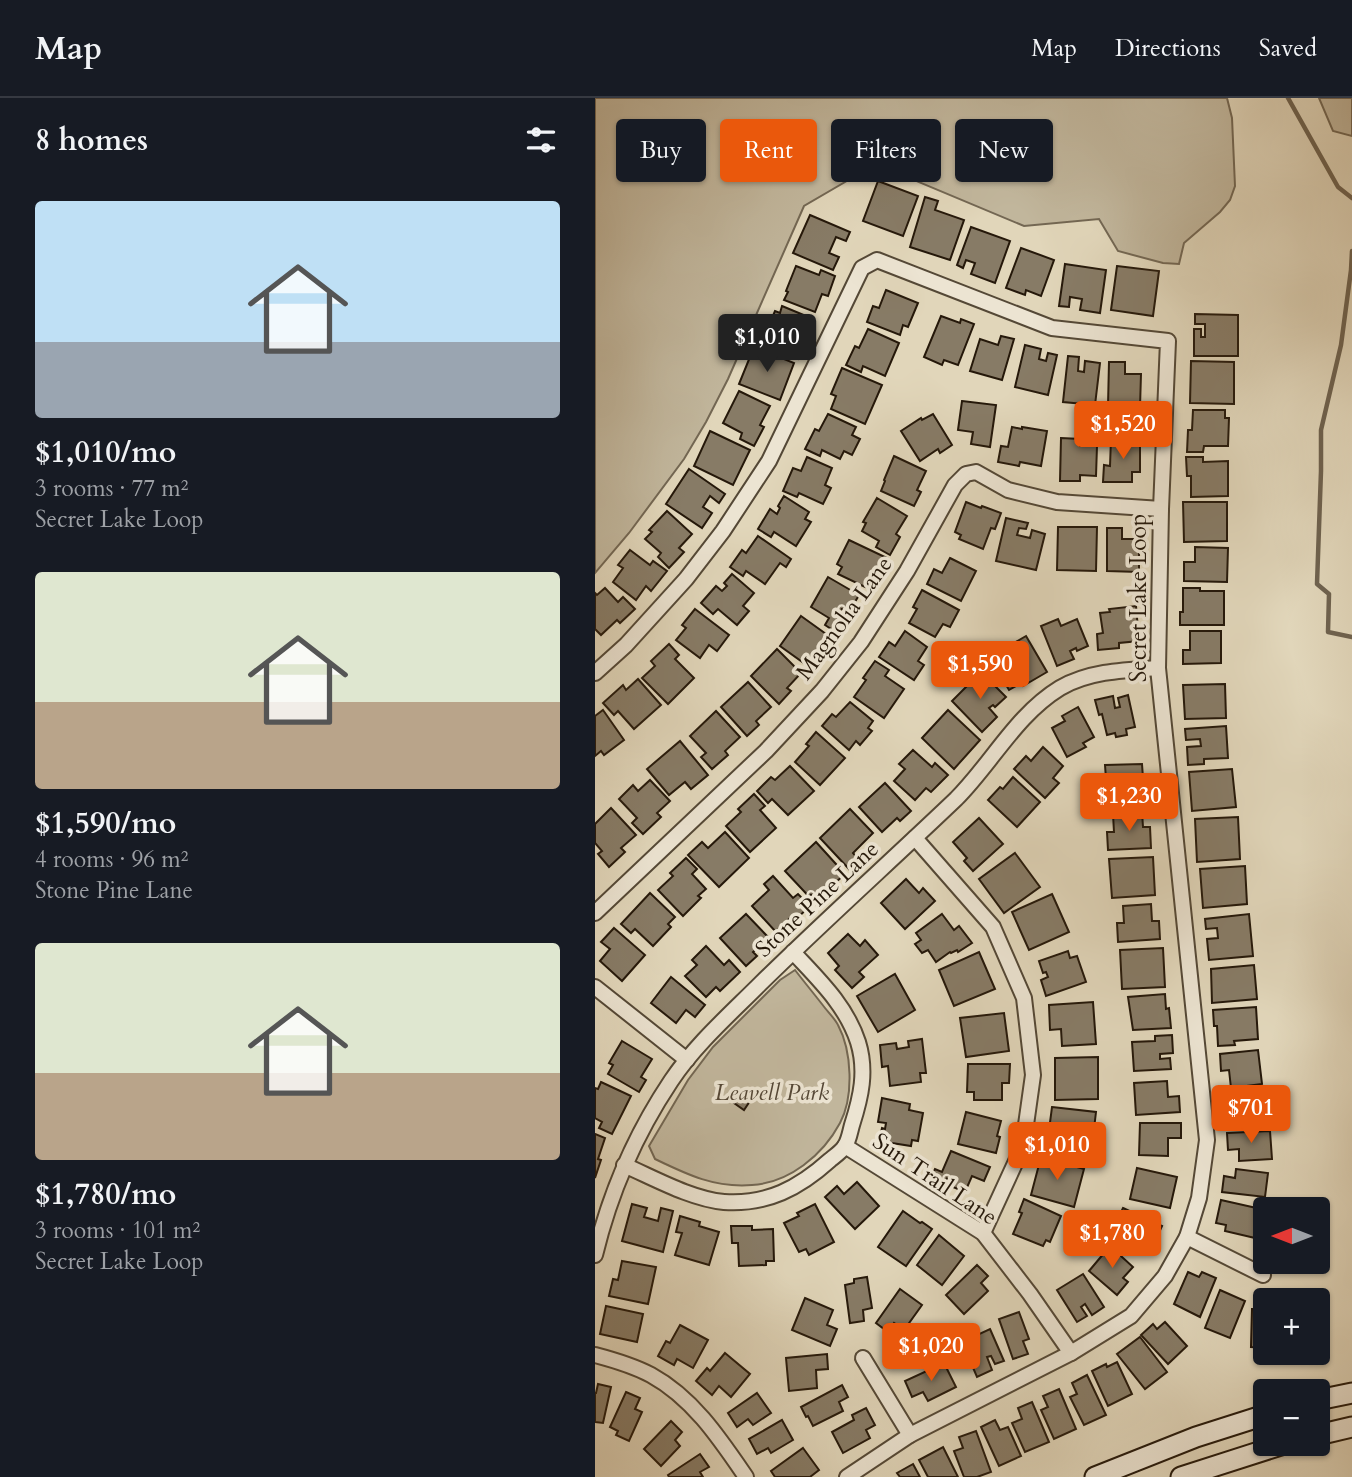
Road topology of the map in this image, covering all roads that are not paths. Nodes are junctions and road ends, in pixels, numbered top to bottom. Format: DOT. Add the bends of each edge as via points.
graph roads {
  1 [pos="1161,509"];
  2 [pos="1158,668"];
  3 [pos="595,673"];
  4 [pos="915,838"];
  5 [pos="595,913"];
  6 [pos="793,951"];
  7 [pos="595,987"];
  8 [pos="687,1060"];
  9 [pos="845,1146"];
  10 [pos="624,1166"];
  11 [pos="983,1233"];
  12 [pos="1187,1237"];
  13 [pos="595,1255"];
  14 [pos="1263,1275"];
  15 [pos="1071,1353"];
  16 [pos="595,1355"];
  17 [pos="863,1358"];
  18 [pos="1352,1393"];
  19 [pos="1330,1398"];
  20 [pos="1253,1419"];
  21 [pos="1352,1427"];
  22 [pos="1330,1432"];
  23 [pos="910,1435"];
  24 [pos="1253,1454"];
  25 [pos="746,1477"];
  26 [pos="847,1477"];
  27 [pos="1095,1477"];
  28 [pos="1181,1477"];
  1 -- 2 [label="street, Secret Lake Loop"];
  1 -- 3 [label="street, Secret Lake Loop" via="1168,341 1052,328 877,260 862,268 769,461 723,531 686,579"];
  1 -- 5 [label="street, Magnolia Lane" via="1057,502 1008,490 976,472 965,474 861,642 821,691 766,751"];
  2 -- 4 [label="street, Stone Pine Lane" via="1086,678 1041,700 971,784"];
  2 -- 12 [label="street, Secret Lake Loop" via="1207,1140 1199,1198"];
  4 -- 6 [label="street, Stone Pine Lane"];
  4 -- 11 [label="street" via="993,927 1024,998 1033,1075 1023,1146"];
  6 -- 8 [label="street, Stone Pine Lane"];
  6 -- 9 [label="street" via="835,998 859,1045 864,1072"];
  7 -- 8 [label="street"];
  8 -- 10 [label="street, Stone Pine Lane" via="644,1124"];
  9 -- 10 [label="street" via="793,1188 746,1202 703,1198"];
  9 -- 11 [label="street, Sun Trail Lane"];
  10 -- 13 [label="street, Stone Pine Lane"];
  11 -- 15 [label="street, Sun Trail Lane"];
  12 -- 14 [label="street"];
  12 -- 15 [label="street, Secret Lake Loop" via="1165,1276 1131,1316"];
  15 -- 23 [label="street, Secret Lake Loop"];
  16 -- 25 [label="street" via="652,1376 688,1402"];
  17 -- 23 [label="street"];
  18 -- 19 [label="main road"];
  20 -- 27 [label="main road"];
  21 -- 22 [label="main road"];
  23 -- 26 [label="street, Secret Lake Loop"];
  24 -- 28 [label="main road"];
}
